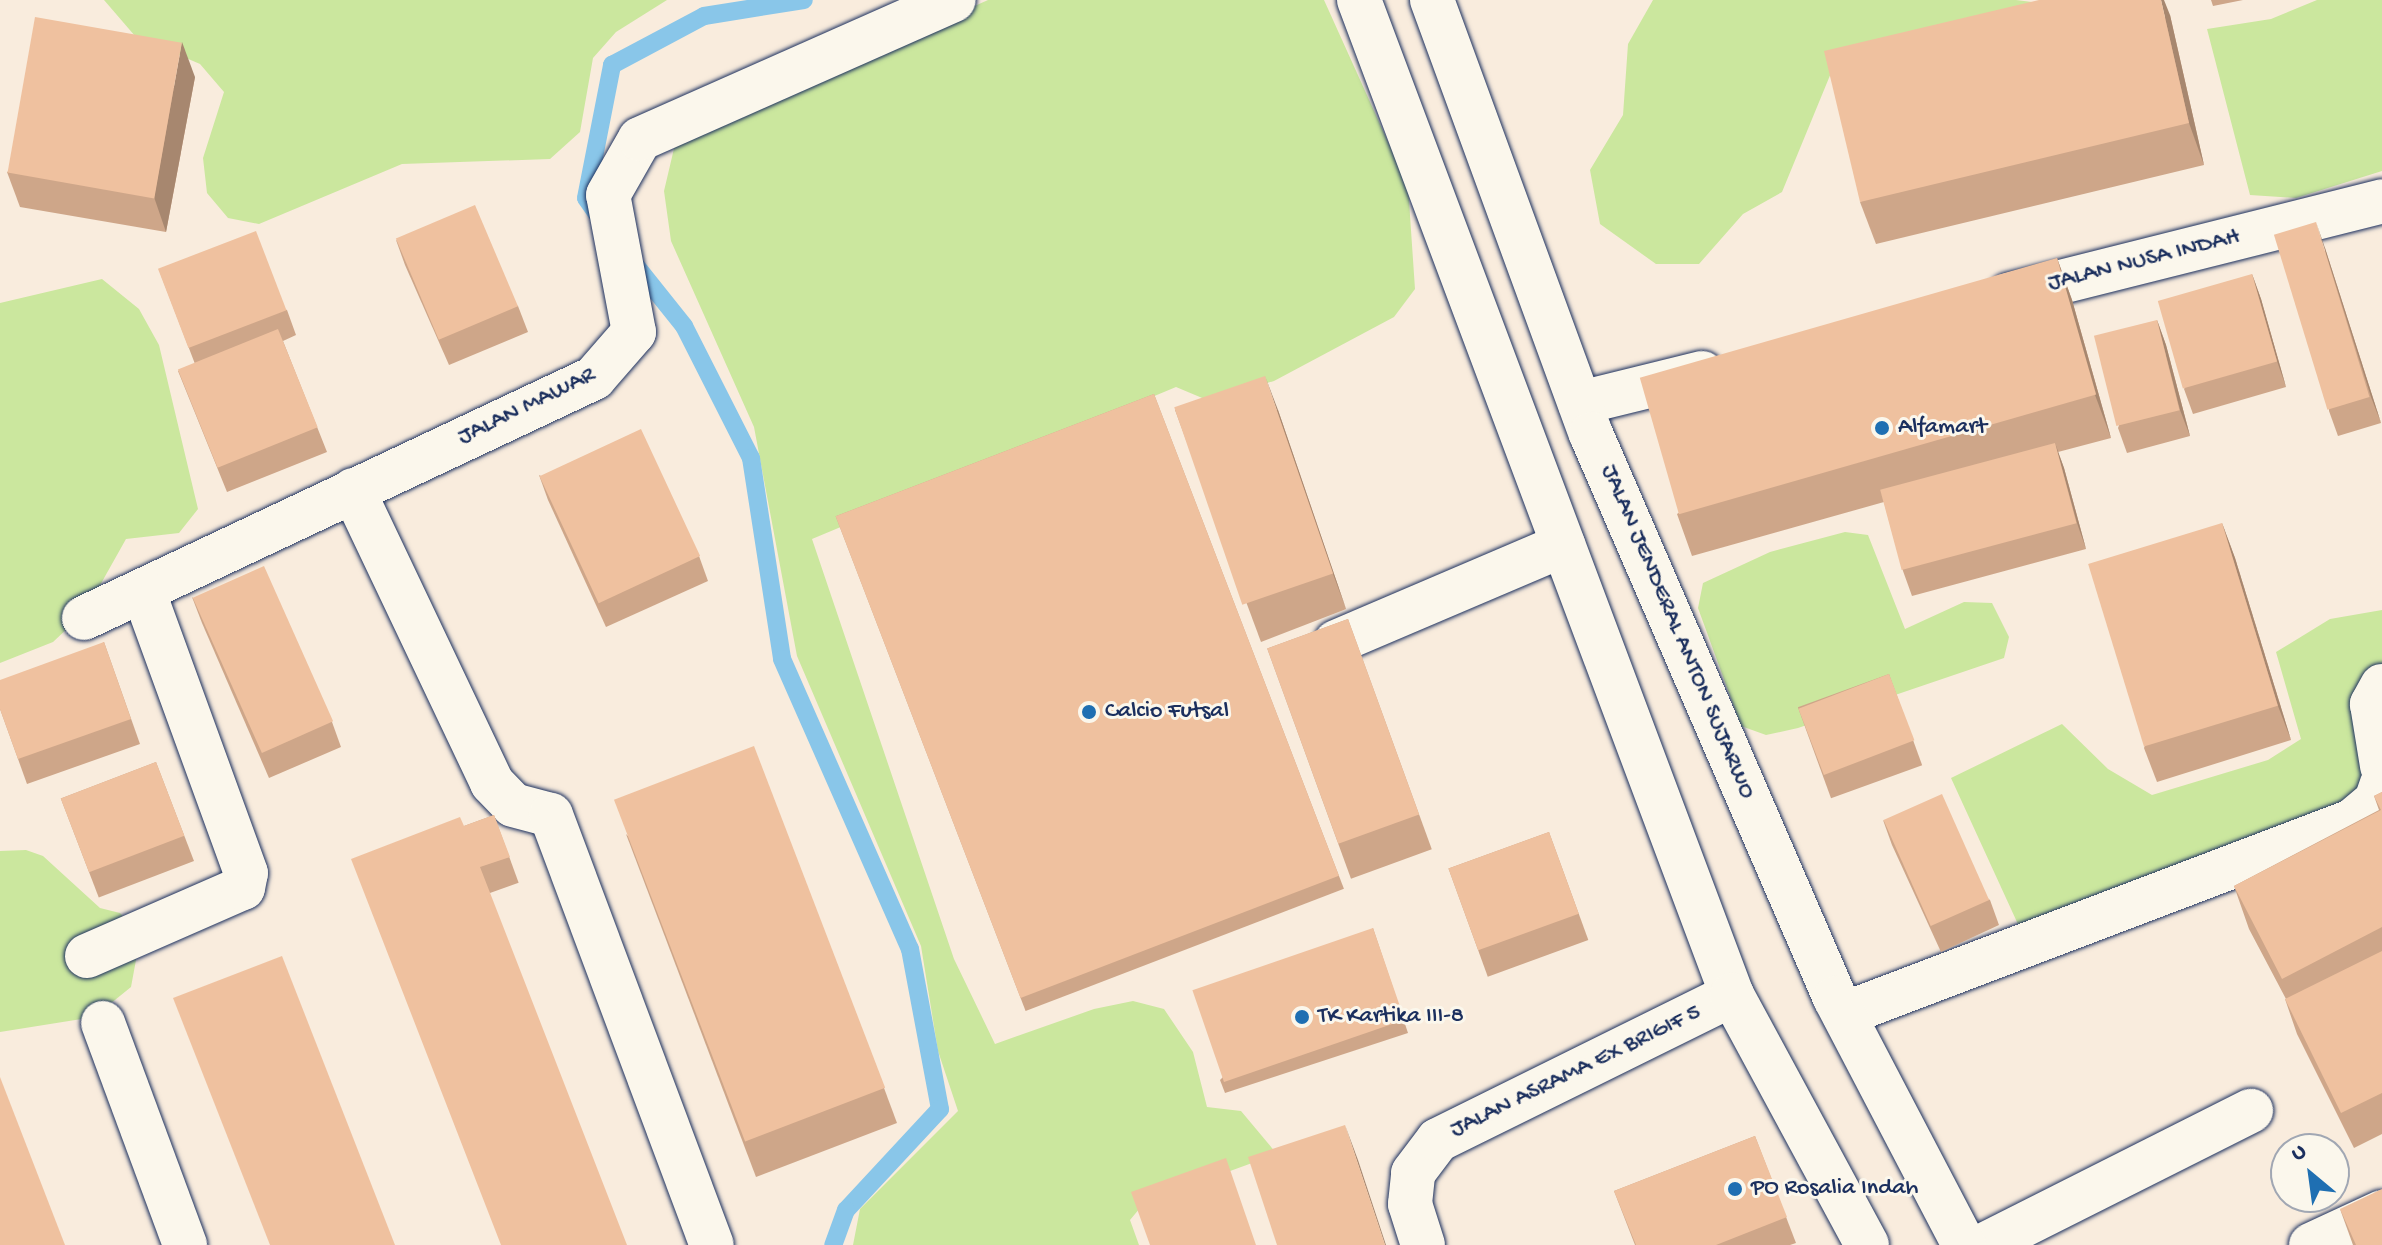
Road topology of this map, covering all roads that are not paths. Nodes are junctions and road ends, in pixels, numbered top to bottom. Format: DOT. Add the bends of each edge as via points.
graph roads {
  1 [pos="954,0"];
  2 [pos="1359,0"];
  3 [pos="1432,0"];
  4 [pos="2382,201"];
  5 [pos="1966,306"];
  6 [pos="1750,360"];
  7 [pos="1580,403"];
  8 [pos="353,490"];
  9 [pos="1563,545"];
  10 [pos="144,592"];
  11 [pos="84,618"];
  12 [pos="1336,642"];
  13 [pos="2382,686"];
  14 [pos="2382,766"];
  15 [pos="2382,784"];
  16 [pos="87,956"];
  17 [pos="1732,995"];
  18 [pos="1844,1014"];
  19 [pos="103,1023"];
  20 [pos="2251,1111"];
  21 [pos="2382,1212"];
  22 [pos="185,1245"];
  23 [pos="712,1245"];
  24 [pos="1423,1245"];
  25 [pos="1867,1245"];
  26 [pos="1964,1245"];
  27 [pos="1984,1245"];
  28 [pos="2311,1245"];
  1 -- 8 [label="main road, JALAN MAWAR" via="640,139 608,195 634,332 594,378"];
  2 -- 9 [label="main road"];
  3 -- 7 [label="main road, JALAN JENDERAL ANTON SUJARWO"];
  4 -- 5 [label="main road, JALAN NUSA INDAH"];
  6 -- 7 [label="main road"];
  7 -- 18 [label="main road, JALAN JENDERAL ANTON SUJARWO"];
  8 -- 10 [label="main road, JALAN MAWAR"];
  8 -- 23 [label="main road" via="492,783 513,805 551,815"];
  9 -- 12 [label="main road"];
  9 -- 17 [label="main road"];
  10 -- 11 [label="main road, JALAN MAWAR"];
  10 -- 16 [label="main road" via="246,873 243,888"];
  13 -- 14 [label="main road" via="2372,704"];
  15 -- 18 [label="main road" via="2376,801 2352,821"];
  17 -- 24 [label="main road, JALAN ASRAMA EX BRIGIF 5" via="1438,1140 1413,1173 1410,1204"];
  17 -- 25 [label="main road"];
  18 -- 26 [label="main road, JALAN JENDERAL ANTON SUJARWO"];
  19 -- 22 [label="main road"];
  20 -- 27 [label="main road"];
  21 -- 28 [label="main road"];
}
